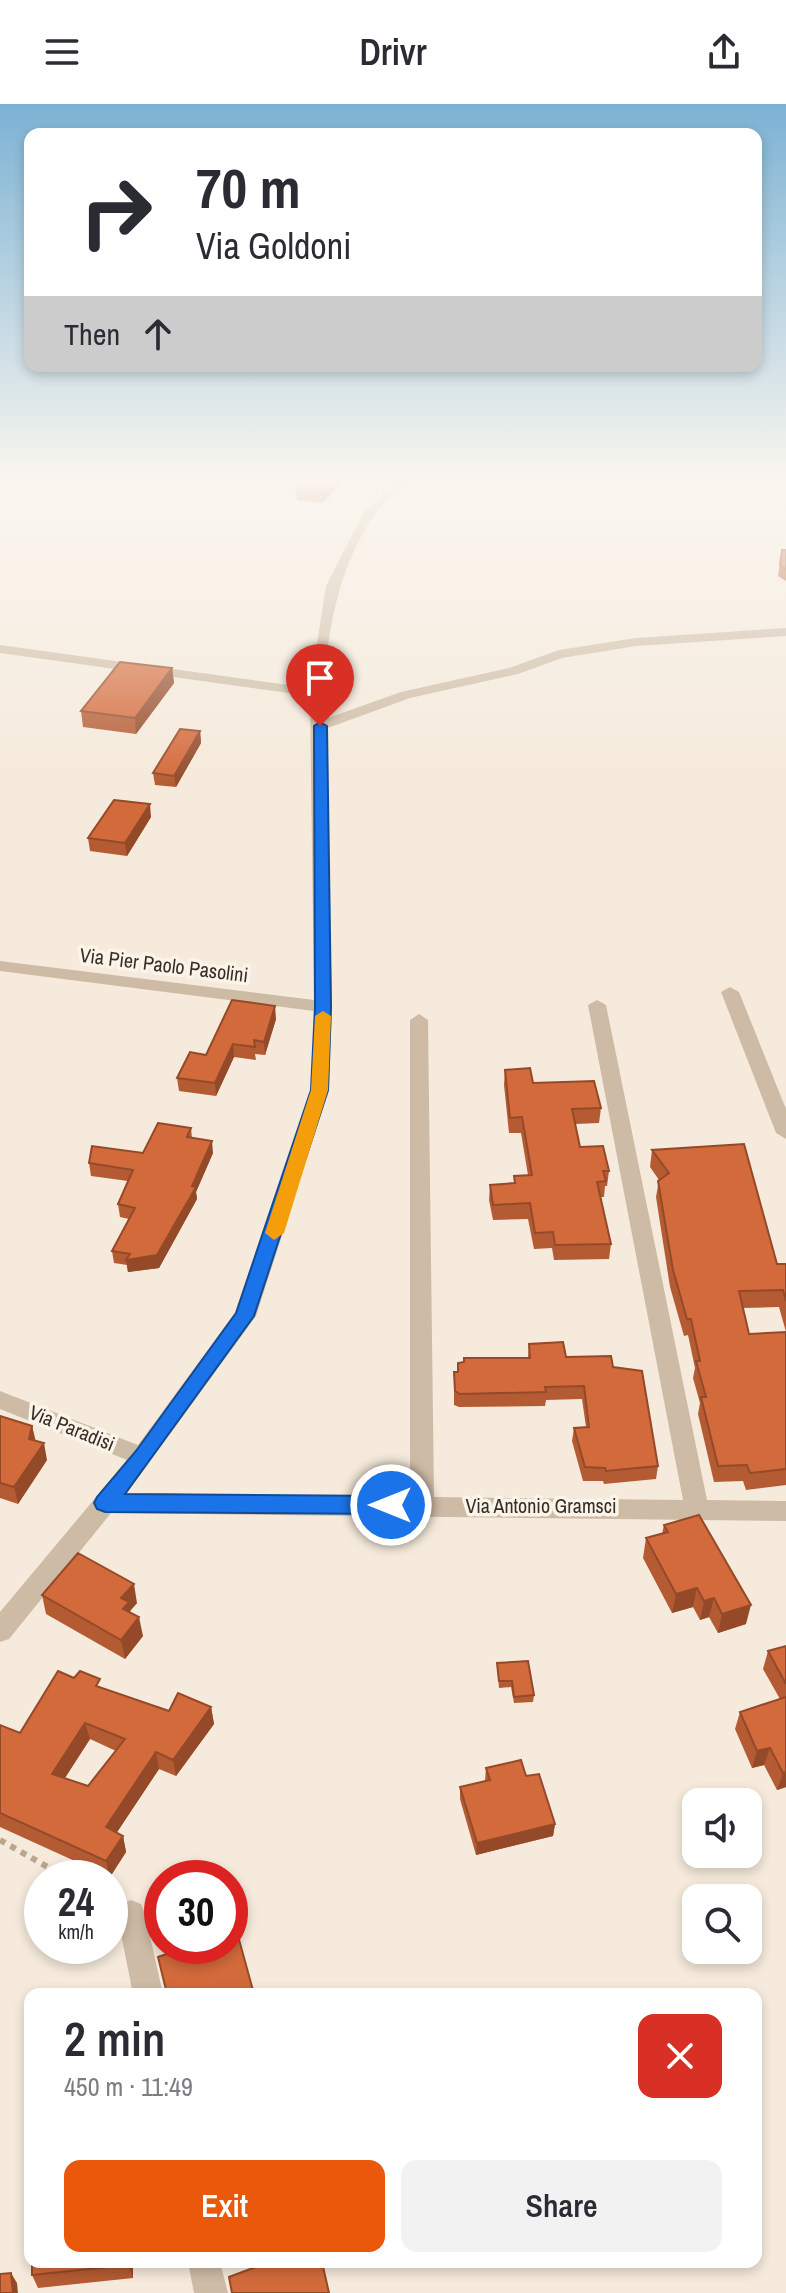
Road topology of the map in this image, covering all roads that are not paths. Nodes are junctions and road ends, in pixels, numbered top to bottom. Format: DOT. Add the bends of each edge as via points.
graph roads {
  1 [pos="333,583"];
  2 [pos="786,632"];
  3 [pos="0,649"];
  4 [pos="320,693"];
  5 [pos="320,726"];
  6 [pos="0,966"];
  7 [pos="730,992"];
  8 [pos="597,1005"];
  9 [pos="323,1007"];
  10 [pos="419,1020"];
  11 [pos="786,1133"];
  12 [pos="0,1400"];
  13 [pos="143,1457"];
  14 [pos="105,1503"];
  15 [pos="422,1505"];
  16 [pos="696,1507"];
  17 [pos="786,1511"];
  18 [pos="0,1631"];
  19 [pos="131,1914"];
  20 [pos="147,1988"];
  21 [pos="205,2268"];
  22 [pos="211,2293"];
  1 -- 4 [label="street" via="317,675"];
  2 -- 5 [label="street" via="636,642 559,654 513,671 406,695"];
  3 -- 4 [label="street"];
  4 -- 5 [label="street"];
  5 -- 9 [label="street"];
  6 -- 9 [label="street, Via Pier Paolo Pasolini"];
  7 -- 11 [label="street"];
  8 -- 16 [label="street"];
  9 -- 13 [label="street" via="320,1090 245,1316"];
  10 -- 15 [label="street"];
  12 -- 13 [label="street, Via Paradisi"];
  13 -- 14 [label="street"];
  14 -- 15 [label="street, Via Antonio Gramsci"];
  14 -- 18 [label="street"];
  15 -- 16 [label="street, Via Antonio Gramsci"];
  16 -- 17 [label="street, Via Antonio Gramsci"];
  19 -- 20 [label="street"];
  21 -- 22 [label="street"];
}
